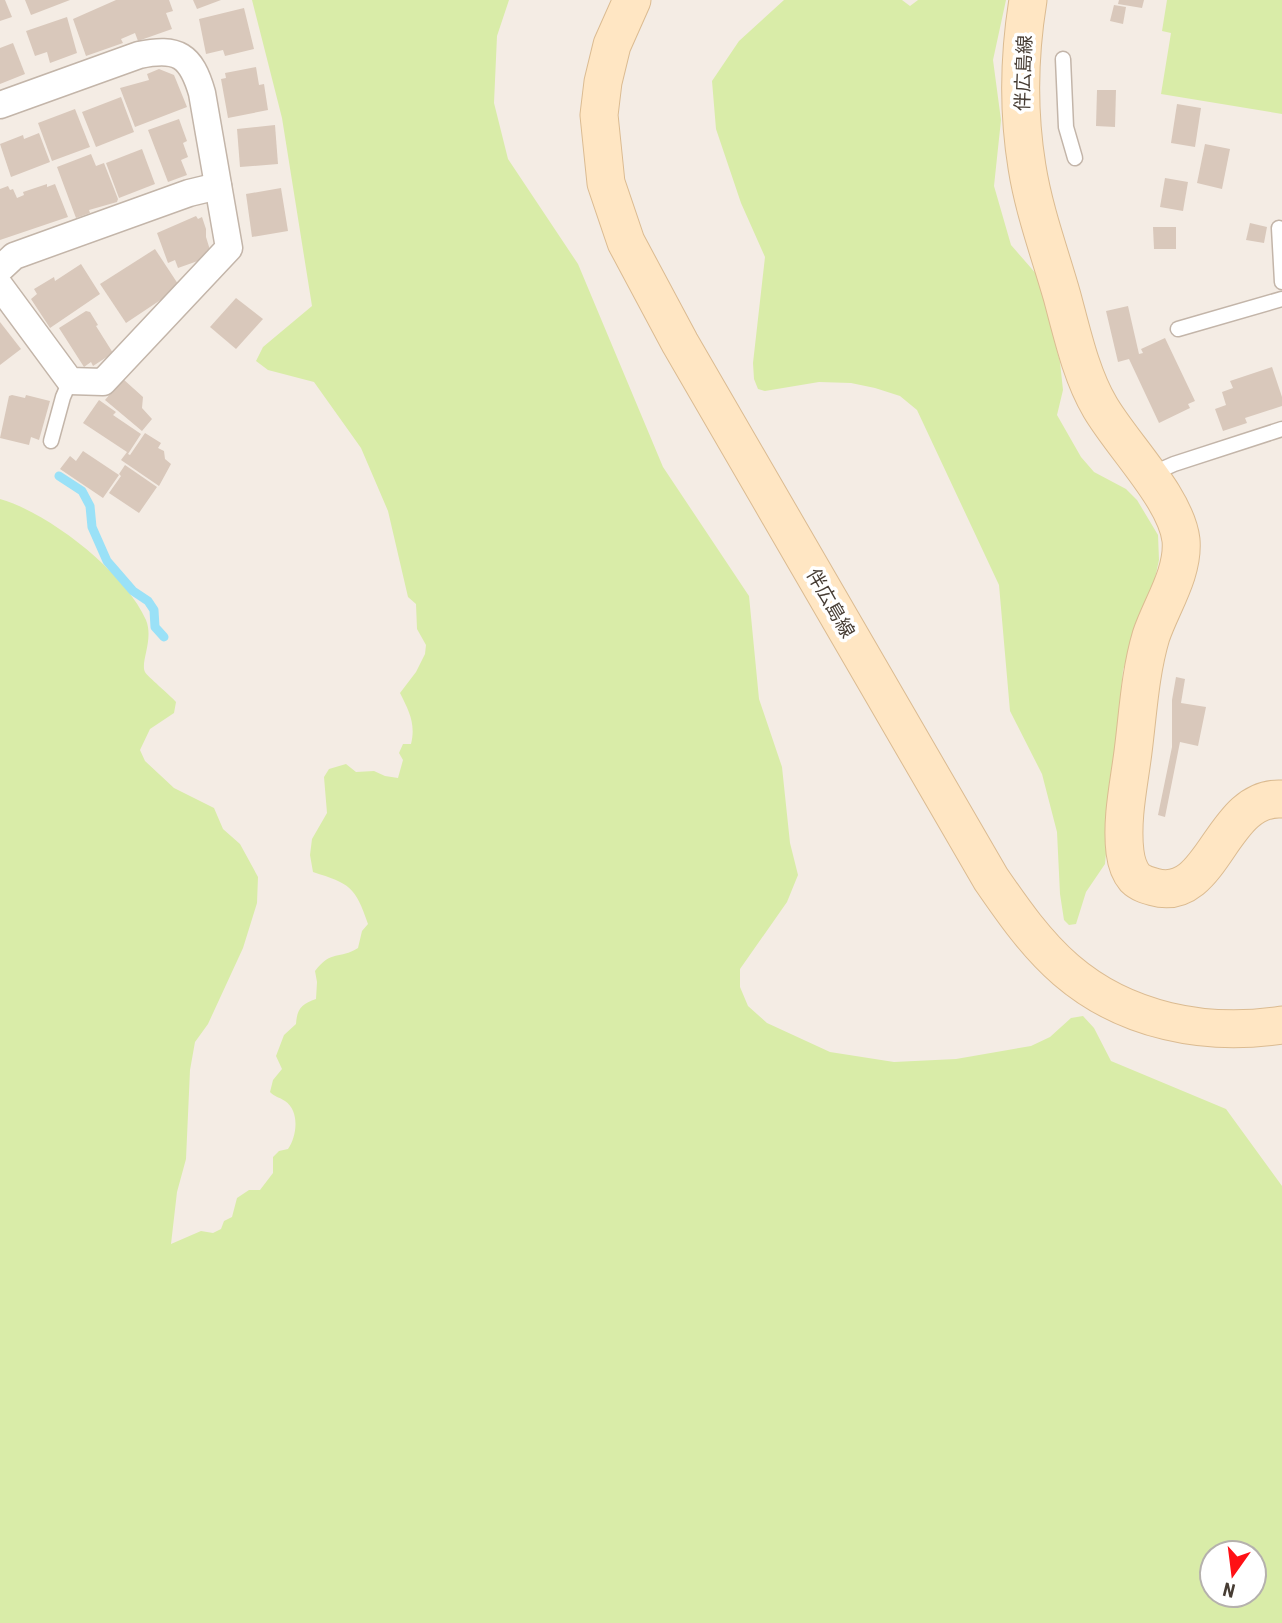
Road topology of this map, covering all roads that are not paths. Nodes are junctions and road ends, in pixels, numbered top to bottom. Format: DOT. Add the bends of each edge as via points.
graph roads {
  1 [pos="632,0"];
  2 [pos="1028,0"];
  3 [pos="1063,59"];
  4 [pos="0,105"];
  5 [pos="1075,158"];
  6 [pos="218,186"];
  7 [pos="1279,228"];
  8 [pos="0,269"];
  9 [pos="1282,282"];
  10 [pos="0,286"];
  11 [pos="1282,299"];
  12 [pos="1178,329"];
  13 [pos="70,381"];
  14 [pos="1282,429"];
  15 [pos="51,440"];
  16 [pos="1148,475"];
  17 [pos="1282,799"];
  18 [pos="1282,1025"];
  1 -- 18 [label="main road, 伴広島線" via="612,45 599,115 606,183 626,242 991,879 1049,953 1107,998 1186,1026 1249,1029"];
  2 -- 16 [label="main road, 伴広島線" via="1020,89 1023,141 1034,197 1085,373 1099,406"];
  3 -- 5 [label="lane" via="1066,127"];
  4 -- 6 [label="street" via="139,55 175,53 189,61 198,77"];
  6 -- 8 [label="street" via="14,256"];
  6 -- 13 [label="street" via="229,248 103,382"];
  7 -- 9 [label="lane"];
  10 -- 13 [label="street"];
  11 -- 12 [label="lane"];
  13 -- 15 [label="lane"];
  14 -- 16 [label="lane"];
  16 -- 17 [label="main road, 伴広島線" via="1174,519 1181,542 1174,578 1144,664 1127,801 1128,867 1145,885 1180,888 1196,876 1238,819 1255,804"];
}
